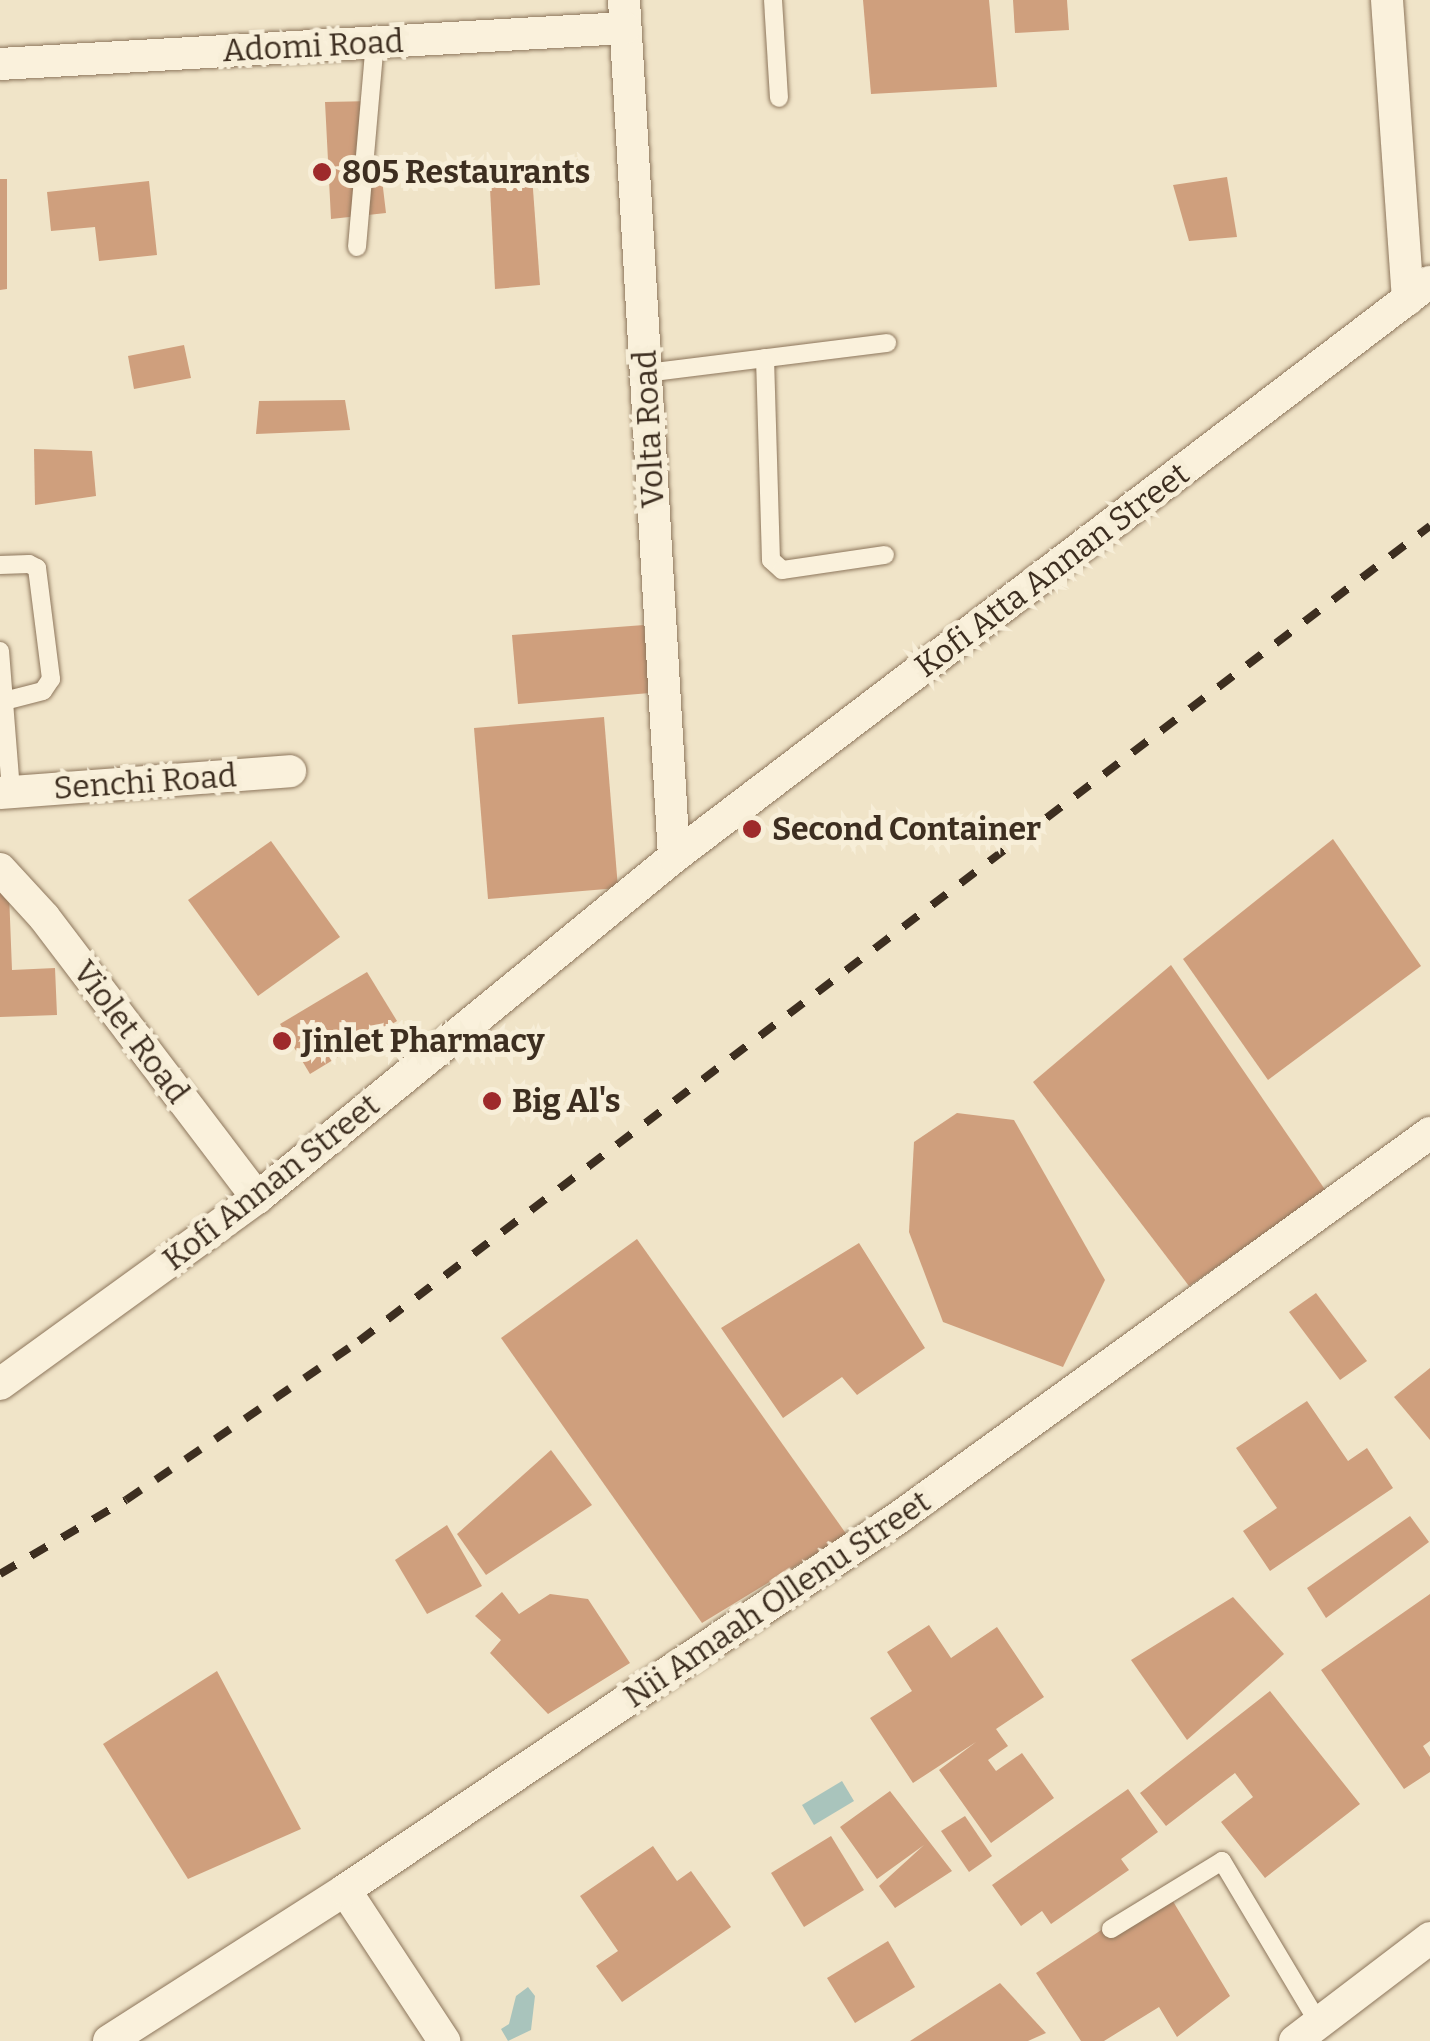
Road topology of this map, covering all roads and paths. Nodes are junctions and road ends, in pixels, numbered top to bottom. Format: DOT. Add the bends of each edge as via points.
graph roads {
  1 [pos="773,0"];
  2 [pos="1387,0"];
  3 [pos="624,14"];
  4 [pos="375,43"];
  5 [pos="0,64"];
  6 [pos="779,98"];
  7 [pos="357,247"];
  8 [pos="1419,291"];
  9 [pos="887,343"];
  10 [pos="765,358"];
  11 [pos="646,372"];
  12 [pos="885,555"];
  13 [pos="0,566"];
  14 [pos="0,651"];
  15 [pos="4,701"];
  16 [pos="290,771"];
  17 [pos="6,792"];
  18 [pos="674,858"];
  19 [pos="0,870"];
  20 [pos="1430,1133"];
  21 [pos="257,1198"];
  22 [pos="0,1384"];
  23 [pos="345,1890"];
  24 [pos="1112,1930"];
  25 [pos="1430,1938"];
  26 [pos="1307,2033"];
  27 [pos="109,2041"];
  28 [pos="444,2041"];
  1 -- 6 [label="lane"];
  2 -- 8 [label="street"];
  3 -- 4 [label="street, Adomi Road"];
  3 -- 11 [label="street, Volta Road"];
  4 -- 5 [label="street, Adomi Road"];
  4 -- 7 [label="lane"];
  8 -- 18 [label="street, Kofi Atta Annan Street"];
  9 -- 10 [label="lane"];
  10 -- 11 [label="lane"];
  10 -- 12 [label="lane" via="772,560 782,570"];
  11 -- 18 [label="street, Volta Road"];
  13 -- 15 [label="lane" via="37,568 51,678 42,691"];
  14 -- 15 [label="lane"];
  15 -- 17 [label="lane"];
  16 -- 17 [label="street, Senchi Road"];
  18 -- 21 [label="street, Kofi Annan Street"];
  19 -- 21 [label="street, Violet Road" via="44,917"];
  20 -- 23 [label="street, Nii Amaah Ollenu Street" via="898,1518"];
  21 -- 22 [label="street, Kofi Annan Street"];
  23 -- 27 [label="street, Nii Amaah Ollenu Street"];
  23 -- 28 [label="street"];
  24 -- 26 [label="lane" via="1222,1862"];
  25 -- 26 [label="street"];
}
